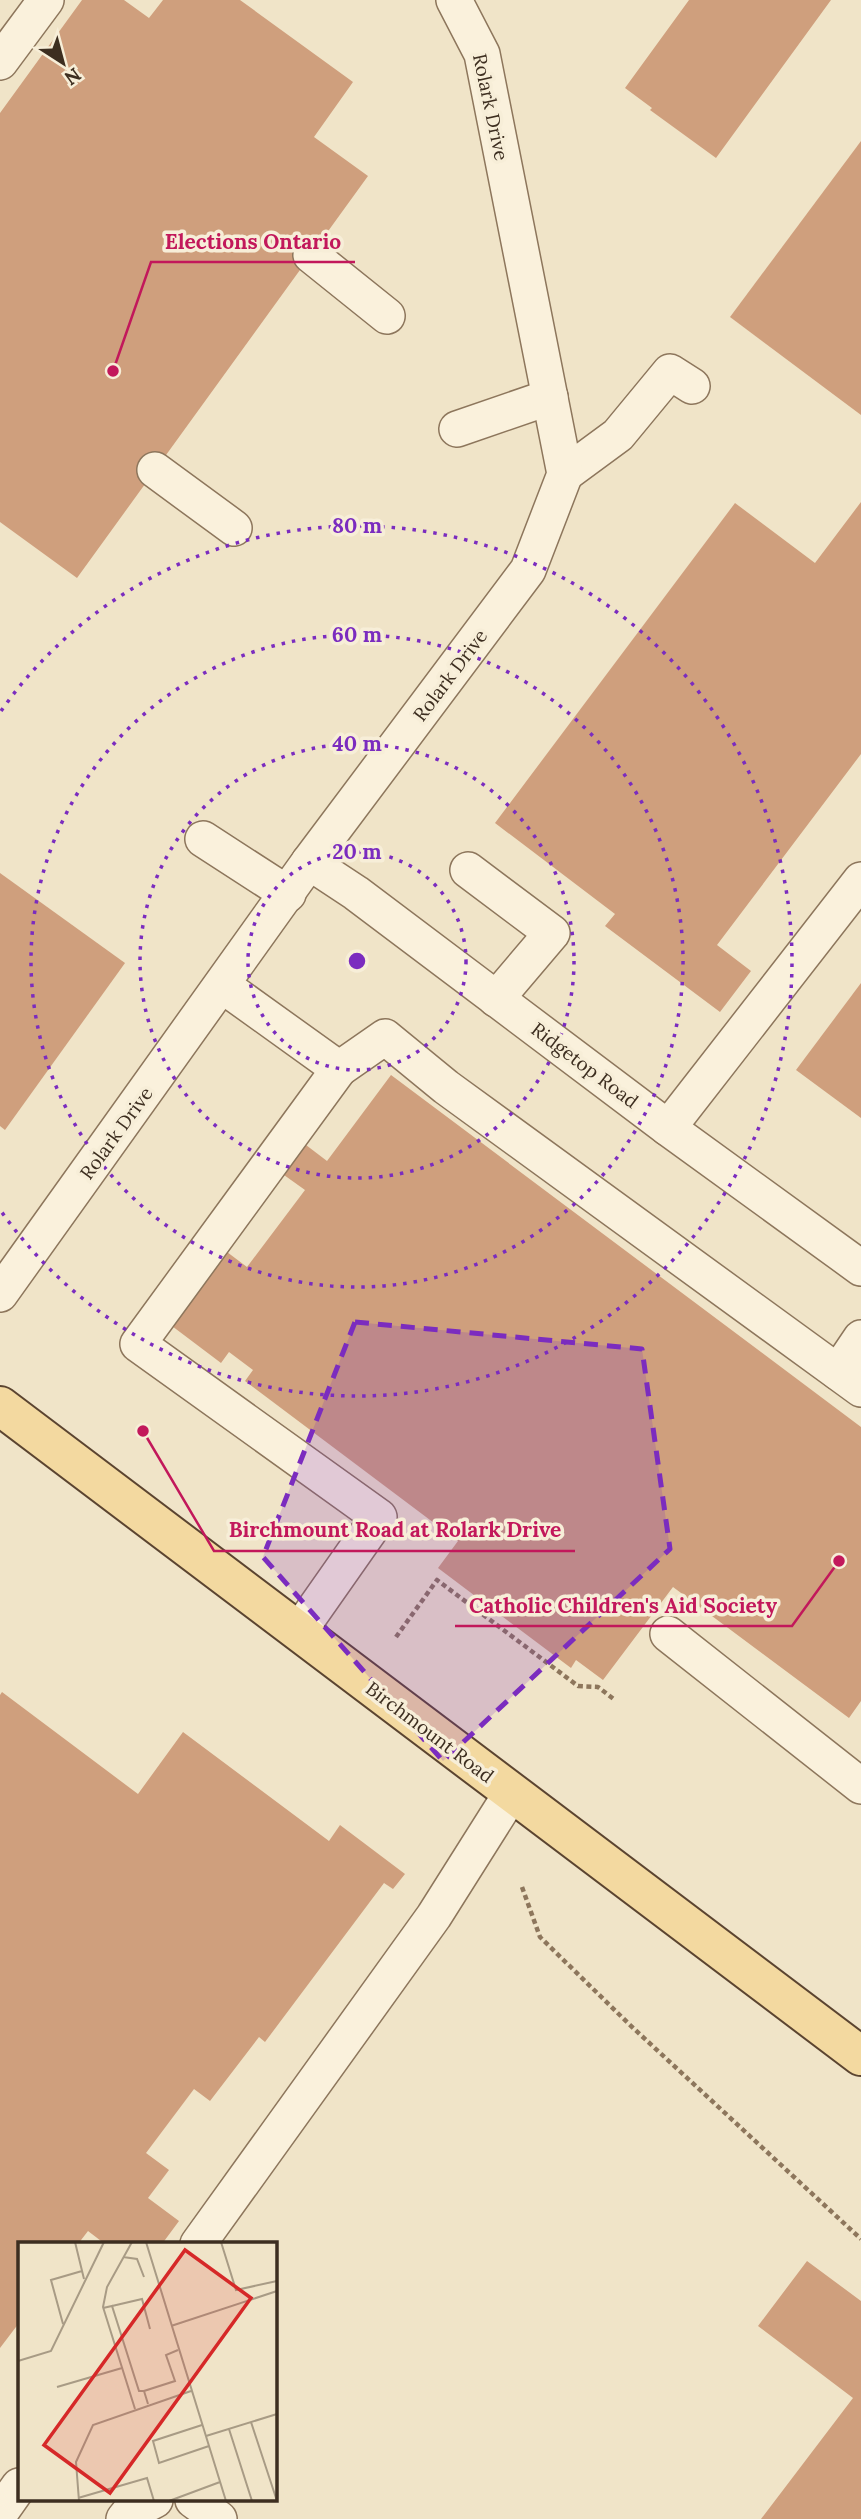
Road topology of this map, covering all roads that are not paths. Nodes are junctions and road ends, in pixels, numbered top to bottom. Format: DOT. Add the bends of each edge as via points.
graph roads {
  1 [pos="46,0"];
  2 [pos="454,0"];
  3 [pos="0,62"];
  4 [pos="305,263"];
  5 [pos="381,324"];
  6 [pos="692,386"];
  7 [pos="550,397"];
  8 [pos="457,429"];
  9 [pos="155,470"];
  10 [pos="565,474"];
  11 [pos="234,528"];
  12 [pos="203,839"];
  13 [pos="309,862"];
  14 [pos="468,870"];
  15 [pos="861,880"];
  16 [pos="288,894"];
  17 [pos="222,985"];
  18 [pos="496,999"];
  19 [pos="340,1069"];
  20 [pos="668,1128"];
  21 [pos="861,1268"];
  22 [pos="0,1294"];
  23 [pos="861,1338"];
  24 [pos="849,1381"];
  25 [pos="0,1406"];
  26 [pos="299,1631"];
  27 [pos="668,1634"];
  28 [pos="861,1786"];
  29 [pos="511,1794"];
  30 [pos="861,2056"];
  31 [pos="199,2242"];
  32 [pos="18,2487"];
  33 [pos="151,2502"];
  34 [pos="196,2502"];
  35 [pos="0,2513"];
  36 [pos="124,2519"];
  37 [pos="219,2519"];
  1 -- 3 [label="street"];
  2 -- 7 [label="street, Rolark Drive" via="482,54"];
  4 -- 5 [label="street"];
  6 -- 10 [label="street" via="670,372 618,435"];
  7 -- 8 [label="street"];
  7 -- 10 [label="street, Rolark Drive"];
  9 -- 11 [label="street"];
  10 -- 13 [label="street, Rolark Drive" via="528,570"];
  12 -- 16 [label="street"];
  13 -- 16 [label="street, Rolark Drive"];
  13 -- 18 [label="street, Ridgetop Road"];
  14 -- 18 [label="street" via="552,933"];
  15 -- 20 [label="street"];
  16 -- 17 [label="street, Rolark Drive"];
  17 -- 19 [label="street"];
  17 -- 22 [label="street, Rolark Drive"];
  18 -- 20 [label="street, Ridgetop Road"];
  19 -- 24 [label="street" via="385,1037 446,1087"];
  19 -- 26 [label="street" via="138,1344 379,1517"];
  20 -- 21 [label="street, Ridgetop Road"];
  23 -- 24 [label="street"];
  25 -- 26 [label="main road, Birchmount Road"];
  26 -- 29 [label="main road, Birchmount Road"];
  27 -- 28 [label="street"];
  29 -- 30 [label="main road, Birchmount Road"];
  29 -- 31 [label="street" via="434,1916"];
  32 -- 35 [label="street"];
  33 -- 36 [label="street"];
  34 -- 37 [label="street"];
}
